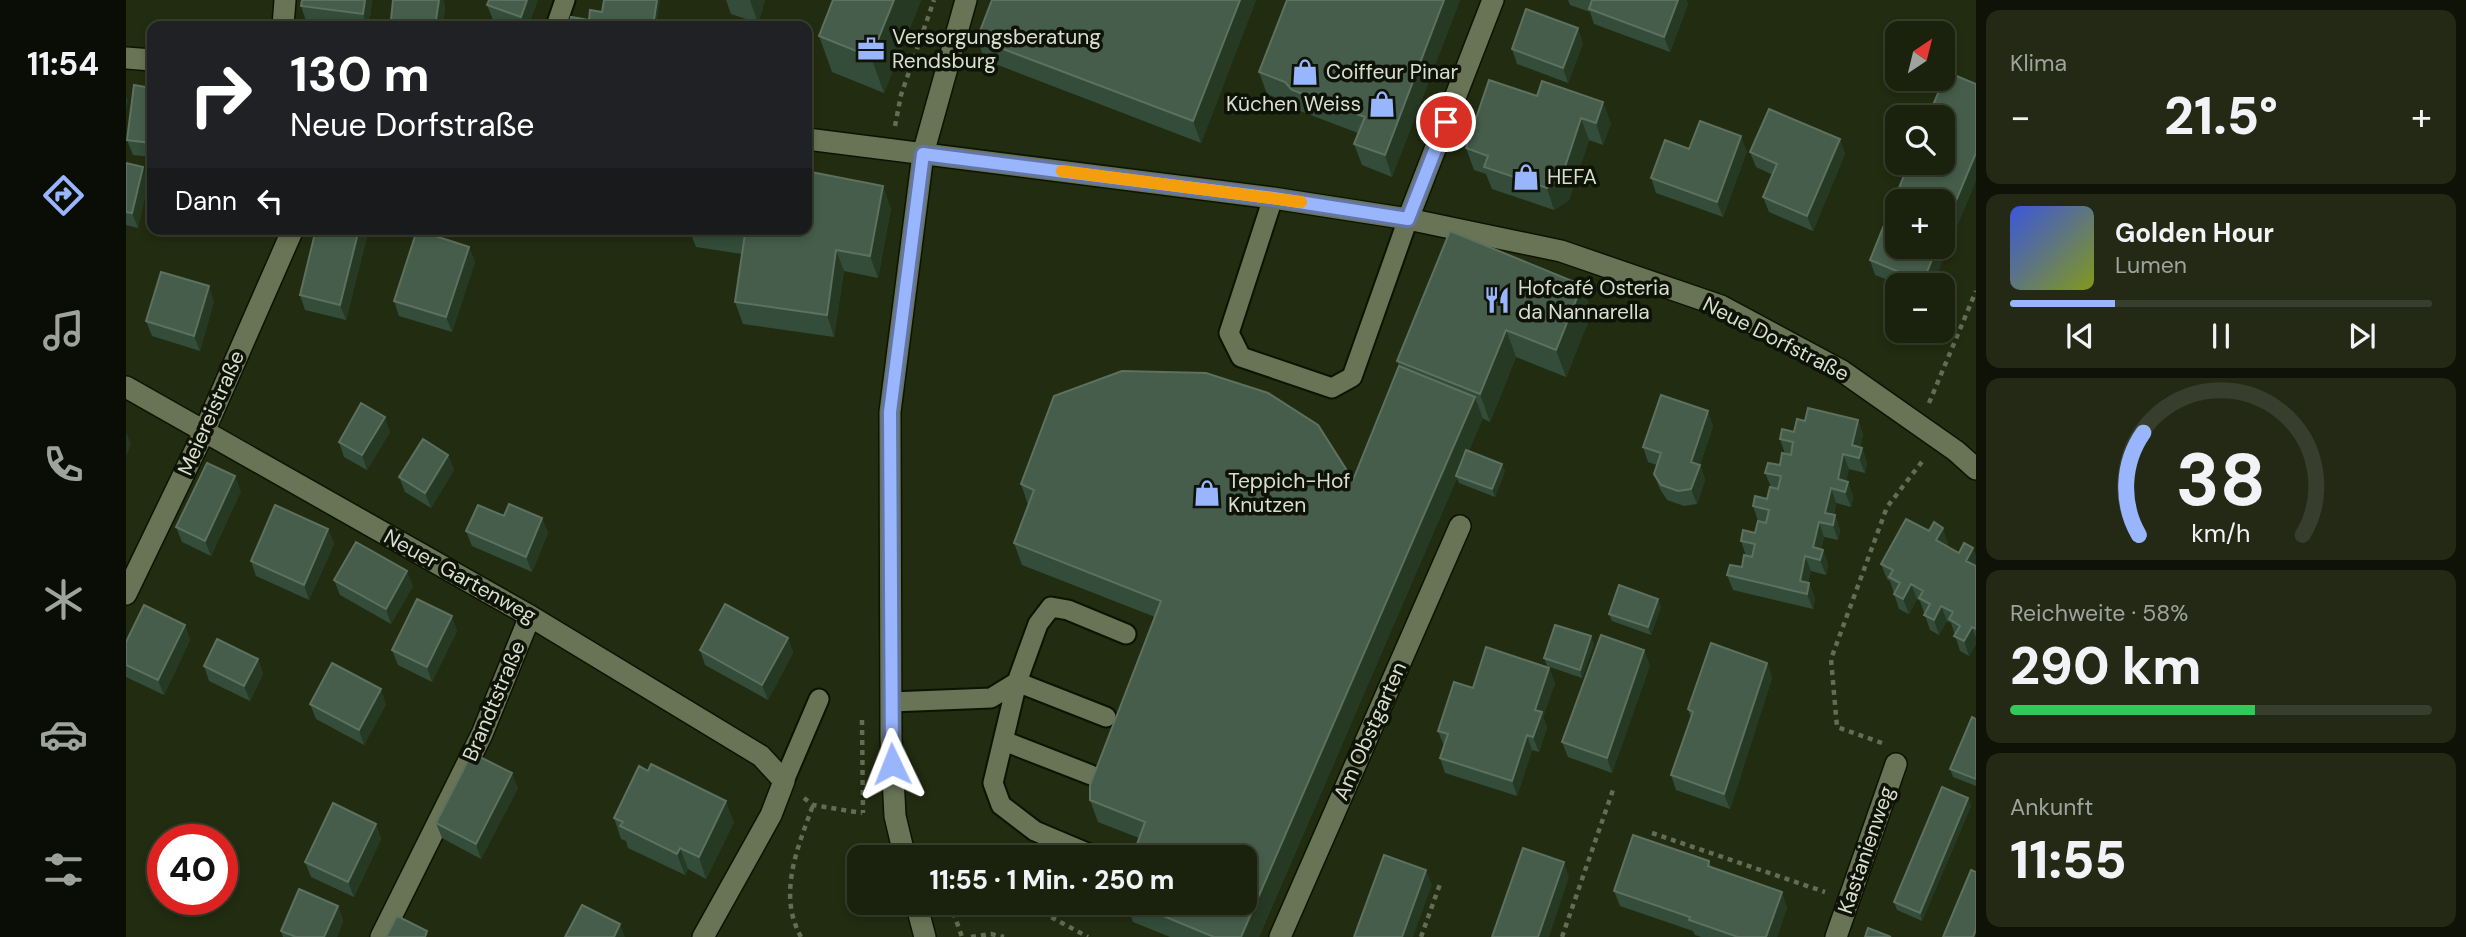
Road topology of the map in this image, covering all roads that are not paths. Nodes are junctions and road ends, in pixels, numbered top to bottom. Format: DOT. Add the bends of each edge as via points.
graph roads {
  1 [pos="285,0"];
  2 [pos="565,0"];
  3 [pos="966,0"];
  4 [pos="1493,0"];
  5 [pos="283,21"];
  6 [pos="558,21"];
  7 [pos="126,58"];
  8 [pos="147,60"];
  9 [pos="812,140"];
  10 [pos="923,154"];
  11 [pos="1273,198"];
  12 [pos="1408,219"];
  13 [pos="290,235"];
  14 [pos="126,387"];
  15 [pos="204,432"];
  16 [pos="1976,469"];
  17 [pos="1460,526"];
  18 [pos="126,594"];
  19 [pos="530,616"];
  20 [pos="1126,635"];
  21 [pos="1017,682"];
  22 [pos="819,699"];
  23 [pos="891,702"];
  24 [pos="1106,717"];
  25 [pos="1004,741"];
  26 [pos="1896,764"];
  27 [pos="1091,775"];
  28 [pos="784,781"];
  29 [pos="902,845"];
  30 [pos="1068,845"];
  31 [pos="919,915"];
  32 [pos="381,937"];
  33 [pos="702,937"];
  34 [pos="925,937"];
  35 [pos="1280,937"];
  36 [pos="1836,937"];
  1 -- 5 [label="street"];
  2 -- 6 [label="lane"];
  3 -- 10 [label="street"];
  4 -- 12 [label="street"];
  7 -- 8 [label="street"];
  9 -- 10 [label="street, Neue Dorfstraße"];
  10 -- 11 [label="street, Neue Dorfstraße"];
  10 -- 23 [label="street" via="890,412"];
  11 -- 12 [label="street, Neue Dorfstraße"];
  11 -- 12 [label="lane" via="1229,333 1241,357 1332,388 1352,377"];
  12 -- 16 [label="street, Neue Dorfstraße" via="1561,251 1721,306 1843,371"];
  13 -- 15 [label="street, Meiereistraße"];
  14 -- 15 [label="street, Neuer Gartenweg"];
  15 -- 18 [label="street, Meiereistraße"];
  15 -- 19 [label="street, Neuer Gartenweg"];
  17 -- 35 [label="street, Am Obstgarten"];
  19 -- 28 [label="street, Neuer Gartenweg" via="761,756"];
  19 -- 32 [label="street, Brandtstraße" via="482,734"];
  20 -- 21 [label="lane" via="1052,607 1038,624"];
  21 -- 23 [label="lane" via="991,698"];
  21 -- 24 [label="lane"];
  21 -- 25 [label="lane"];
  22 -- 28 [label="lane"];
  23 -- 29 [label="street" via="895,816"];
  25 -- 27 [label="lane"];
  25 -- 30 [label="lane" via="993,783 1001,805 1034,831"];
  26 -- 36 [label="street, Kastanienweg"];
  28 -- 33 [label="street" via="771,815"];
  31 -- 34 [label="street"];
}
